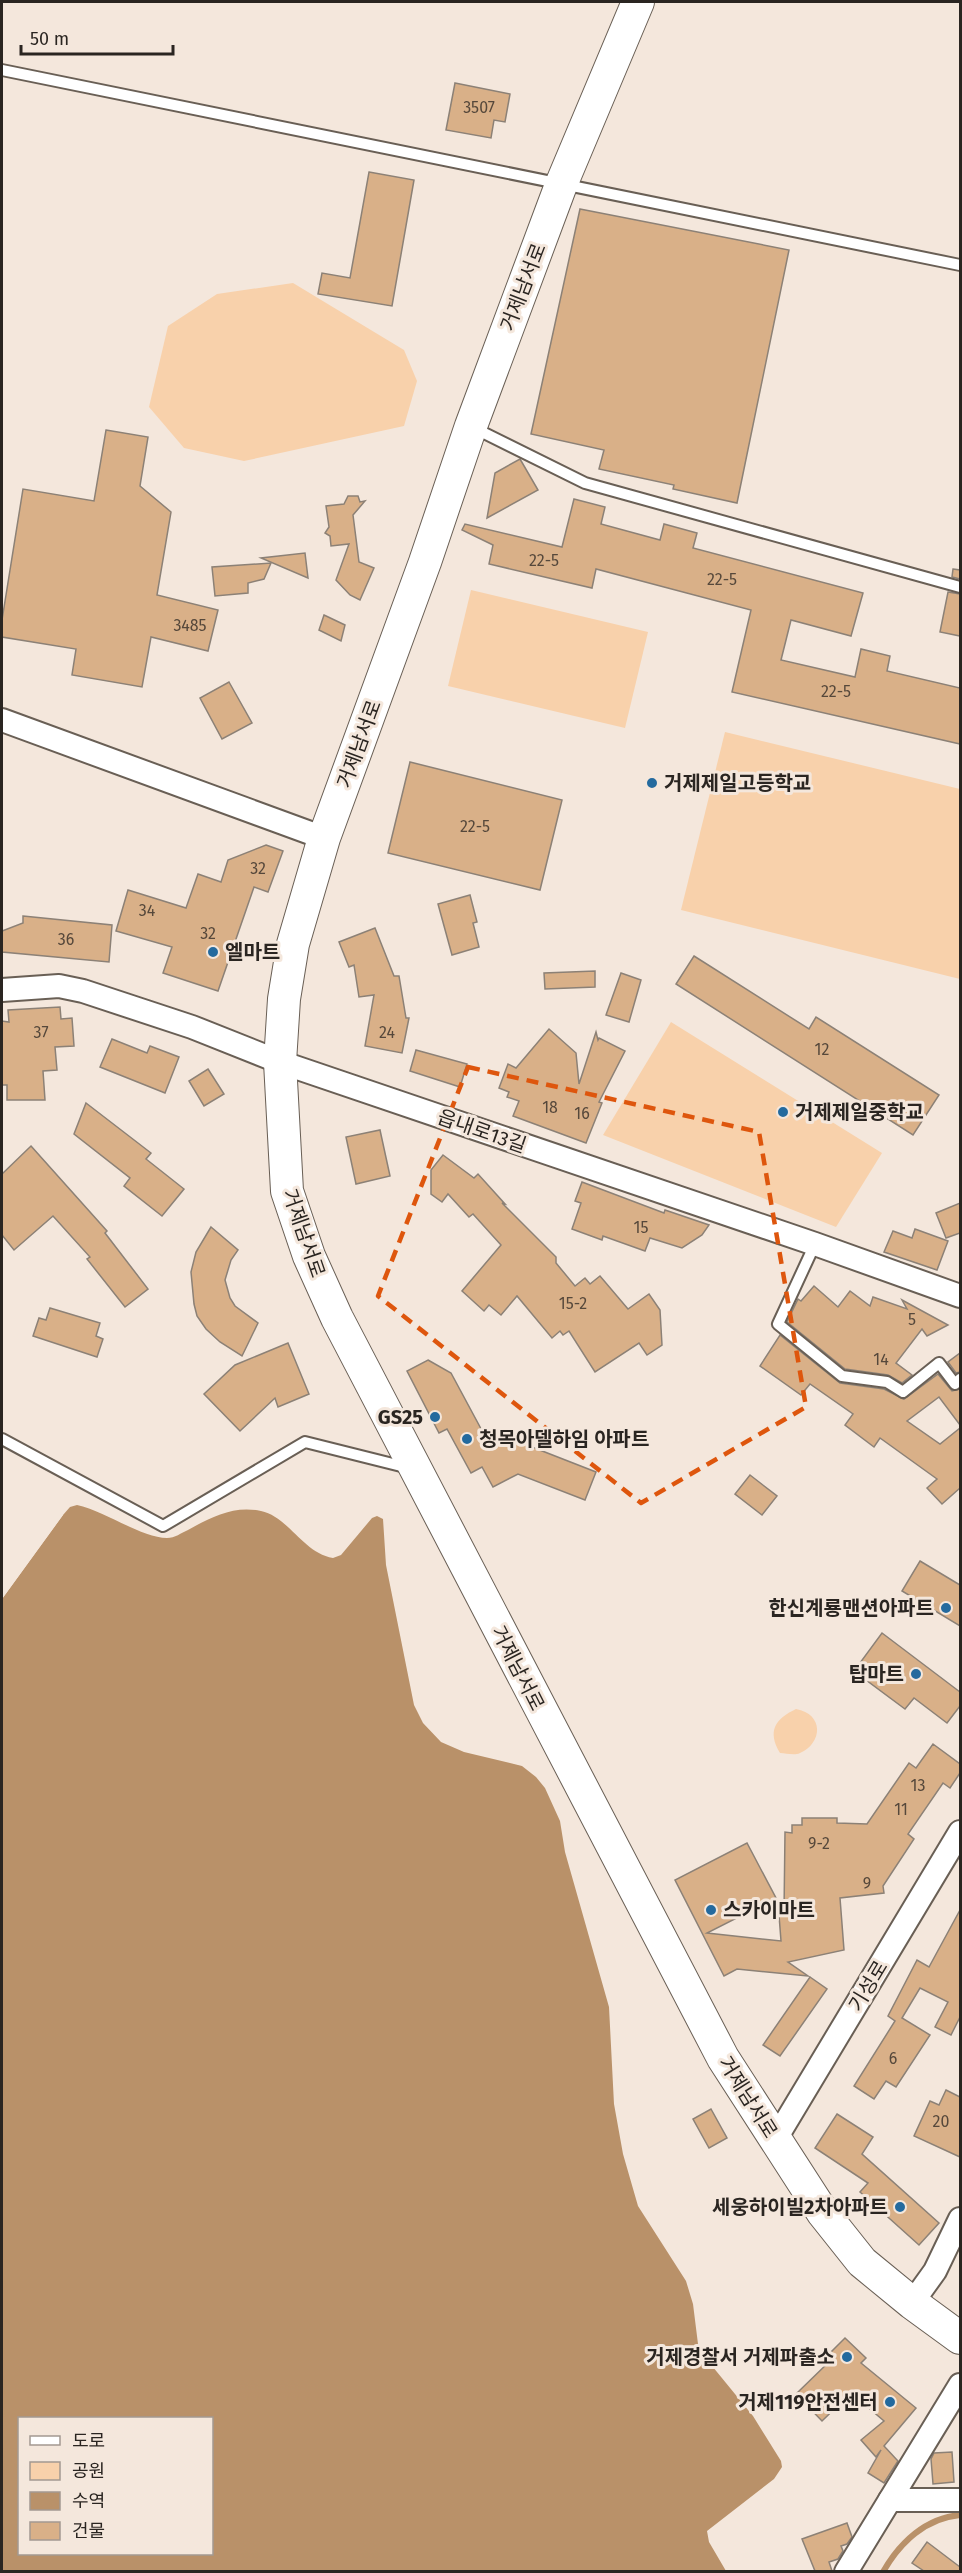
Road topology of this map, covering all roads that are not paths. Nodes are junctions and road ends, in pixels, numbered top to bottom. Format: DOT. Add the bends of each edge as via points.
graph roads {
  1 [pos="638,2"];
  2 [pos="2,70"];
  3 [pos="561,186"];
  4 [pos="960,266"];
  5 [pos="471,426"];
  6 [pos="960,587"];
  7 [pos="2,720"];
  8 [pos="324,838"];
  9 [pos="2,990"];
  10 [pos="280,1062"];
  11 [pos="815,1244"];
  12 [pos="960,1296"];
  13 [pos="960,1379"];
  14 [pos="2,1439"];
  15 [pos="415,1469"];
  16 [pos="960,1832"];
  17 [pos="775,2140"];
  18 [pos="960,2219"];
  19 [pos="912,2303"];
  20 [pos="960,2338"];
  21 [pos="960,2385"];
  22 [pos="890,2500"];
  23 [pos="960,2500"];
  24 [pos="846,2571"];
  1 -- 3 [label="main road, 거제남서로"];
  2 -- 3 [label="lane"];
  3 -- 4 [label="lane"];
  3 -- 5 [label="main road, 거제남서로"];
  5 -- 6 [label="lane" via="585,483"];
  5 -- 8 [label="main road, 거제남서로"];
  7 -- 8 [label="street"];
  8 -- 10 [label="main road, 거제남서로" via="293,944"];
  9 -- 10 [label="street, 읍내로13길" via="59,986 83,990"];
  10 -- 11 [label="street, 읍내로13길"];
  10 -- 15 [label="main road, 거제남서로" via="290,1202 309,1257 337,1318"];
  11 -- 12 [label="street, 읍내로13길"];
  11 -- 13 [label="lane" via="778,1324 842,1376 887,1382 903,1392 939,1363 955,1384"];
  14 -- 15 [label="lane" via="163,1526 305,1442"];
  15 -- 17 [label="main road, 거제남서로" via="723,2058"];
  16 -- 17 [label="street, 기성로"];
  17 -- 19 [label="main road, 거제남서로" via="823,2213 862,2262"];
  18 -- 19 [label="street" via="935,2271"];
  19 -- 20 [label="main road, 거제남서로"];
  21 -- 22 [label="street"];
  22 -- 23 [label="street"];
  22 -- 24 [label="street"];
}
